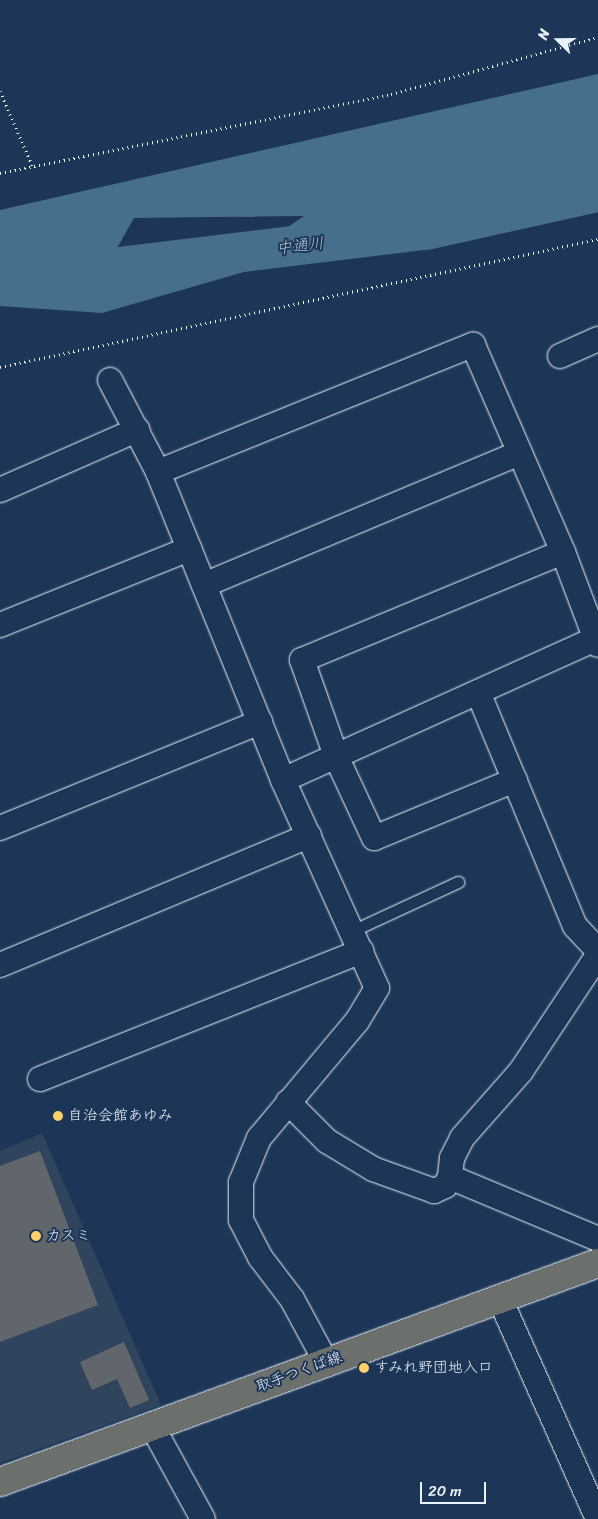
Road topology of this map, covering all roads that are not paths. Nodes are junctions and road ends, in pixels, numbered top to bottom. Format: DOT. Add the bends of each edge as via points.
graph roads {
  1 [pos="598,339"];
  2 [pos="560,356"];
  3 [pos="110,380"];
  4 [pos="137,430"];
  5 [pos="520,453"];
  6 [pos="158,472"];
  7 [pos="0,490"];
  8 [pos="189,549"];
  9 [pos="564,552"];
  10 [pos="204,585"];
  11 [pos="0,625"];
  12 [pos="597,642"];
  13 [pos="478,692"];
  14 [pos="260,722"];
  15 [pos="336,756"];
  16 [pos="283,780"];
  17 [pos="515,780"];
  18 [pos="0,828"];
  19 [pos="309,836"];
  20 [pos="458,882"];
  21 [pos="357,941"];
  22 [pos="598,951"];
  23 [pos="598,955"];
  24 [pos="0,965"];
  25 [pos="40,1079"];
  26 [pos="288,1102"];
  27 [pos="450,1177"];
  28 [pos="598,1239"];
  29 [pos="598,1263"];
  30 [pos="500,1299"];
  31 [pos="326,1362"];
  32 [pos="152,1426"];
  33 [pos="0,1482"];
  34 [pos="203,1519"];
  35 [pos="598,1519"];
  1 -- 2 [label="street"];
  3 -- 4 [label="street"];
  4 -- 6 [label="street"];
  4 -- 7 [label="street"];
  5 -- 6 [label="street" via="473,345"];
  5 -- 9 [label="street"];
  5 -- 10 [label="street"];
  6 -- 8 [label="street"];
  8 -- 10 [label="street"];
  8 -- 11 [label="street"];
  9 -- 12 [label="street"];
  9 -- 15 [label="street" via="302,660"];
  10 -- 14 [label="street"];
  12 -- 13 [label="street"];
  13 -- 15 [label="street"];
  13 -- 17 [label="street"];
  14 -- 16 [label="street"];
  14 -- 18 [label="street"];
  15 -- 16 [label="street"];
  15 -- 17 [label="street" via="374,838"];
  16 -- 19 [label="street"];
  17 -- 22 [label="street" via="575,926"];
  19 -- 21 [label="street"];
  19 -- 24 [label="street"];
  20 -- 21 [label="lane"];
  21 -- 25 [label="street"];
  21 -- 26 [label="street" via="377,988 357,1021"];
  23 -- 27 [label="street" via="521,1071 462,1138 452,1158"];
  26 -- 27 [label="street" via="327,1141 373,1169 434,1191 445,1186"];
  26 -- 31 [label="street" via="259,1138 241,1182 241,1220 260,1257 292,1299"];
  27 -- 28 [label="street"];
  29 -- 30 [label="main road, 取手つくば線"];
  30 -- 31 [label="main road, 取手つくば線"];
  30 -- 35 [label="street"];
  31 -- 32 [label="main road, 取手つくば線"];
  32 -- 33 [label="main road, 取手つくば線"];
  32 -- 34 [label="street"];
}
